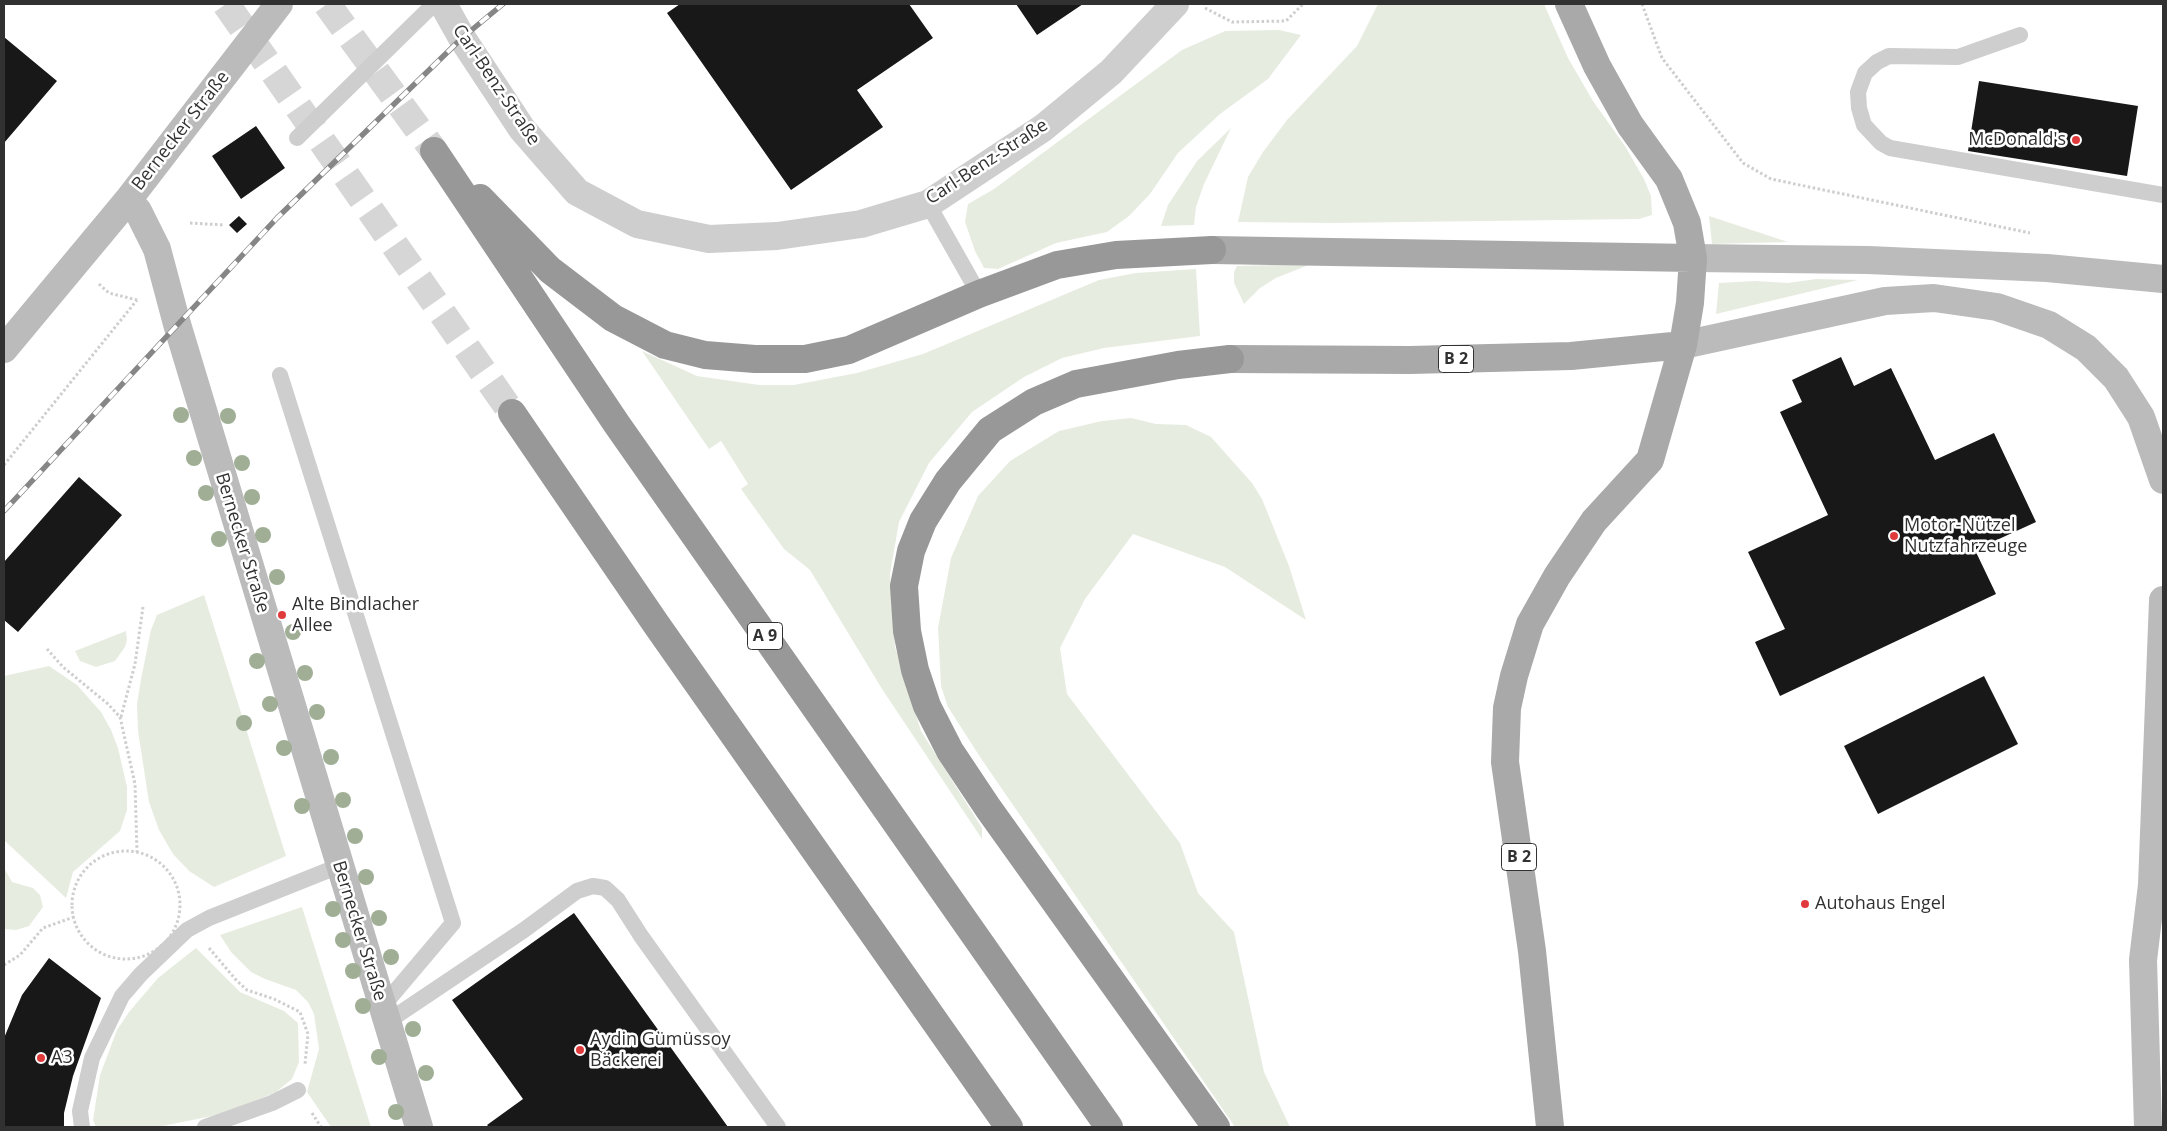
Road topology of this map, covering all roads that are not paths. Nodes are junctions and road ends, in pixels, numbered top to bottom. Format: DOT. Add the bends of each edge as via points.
graph roads {
  1 [pos="279,4"];
  2 [pos="434,4"];
  3 [pos="443,4"];
  4 [pos="1175,4"];
  5 [pos="1569,4"];
  6 [pos="2020,35"];
  7 [pos="297,138"];
  8 [pos="2163,195"];
  9 [pos="128,200"];
  10 [pos="928,204"];
  11 [pos="1212,250"];
  12 [pos="1693,258"];
  13 [pos="2163,279"];
  14 [pos="979,294"];
  15 [pos="1683,344"];
  16 [pos="4,349"];
  17 [pos="1230,359"];
  18 [pos="280,375"];
  19 [pos="512,413"];
  20 [pos="2163,480"];
  21 [pos="2163,600"];
  22 [pos="339,866"];
  23 [pos="2152,885"];
  24 [pos="2163,931"];
  25 [pos="385,1015"];
  26 [pos="298,1090"];
  27 [pos="82,1127"];
  28 [pos="205,1127"];
  29 [pos="418,1127"];
  30 [pos="778,1127"];
  31 [pos="1009,1127"];
  32 [pos="1109,1127"];
  33 [pos="1216,1127"];
  34 [pos="1550,1127"];
  35 [pos="2148,1127"];
  1 -- 9 [label="street, Bernecker Straße"];
  2 -- 7 [label="lane"];
  3 -- 10 [label="street, Carl-Benz-Straße" via="522,129 577,192 637,224 709,238 777,236 861,224"];
  4 -- 10 [label="street, Carl-Benz-Straße" via="1104,78 1042,128"];
  5 -- 12 [label="main road, B 2" via="1611,91 1669,179 1687,223"];
  6 -- 8 [label="lane" via="1958,57 1882,59 1868,70 1860,85 1859,108 1864,125 1890,148"];
  9 -- 16 [label="street"];
  9 -- 22 [label="street, Bernecker Straße" via="138,211 157,249"];
  10 -- 14 [label="lane"];
  11 -- 12 [label="main road"];
  11 -- 14 [label="highway" via="1116,256 1057,265"];
  12 -- 13 [label="street" via="1868,260 2047,268"];
  12 -- 15 [label="main road, B 2"];
  14 -- 32 [label="highway, A 9" via="849,350 805,359 705,355 665,345 613,318 550,270 434,151 616,423"];
  15 -- 17 [label="main road, B 2" via="1571,356 1410,360"];
  15 -- 20 [label="street" via="1885,301 1934,298 1997,307 2049,325 2086,348 2116,378 2141,417"];
  15 -- 34 [label="main road, B 2" via="1650,460 1594,520 1557,576 1530,624 1508,708 1505,762 1532,952"];
  17 -- 33 [label="highway" via="1076,384 1034,402 990,430 948,481 923,521 911,551 904,586 907,631 915,670 927,706 950,751"];
  18 -- 25 [label="lane" via="454,923"];
  19 -- 31 [label="highway"];
  21 -- 23 [label="street"];
  22 -- 25 [label="street, Bernecker Straße"];
  22 -- 27 [label="lane" via="182,928 122,996 107,1024 86,1081 80,1112"];
  23 -- 24 [label="street"];
  23 -- 35 [label="street" via="2143,960"];
  25 -- 29 [label="street, Bernecker Straße"];
  25 -- 30 [label="lane" via="524,930 577,891 593,886 605,888 618,900"];
  26 -- 28 [label="lane"];
}
